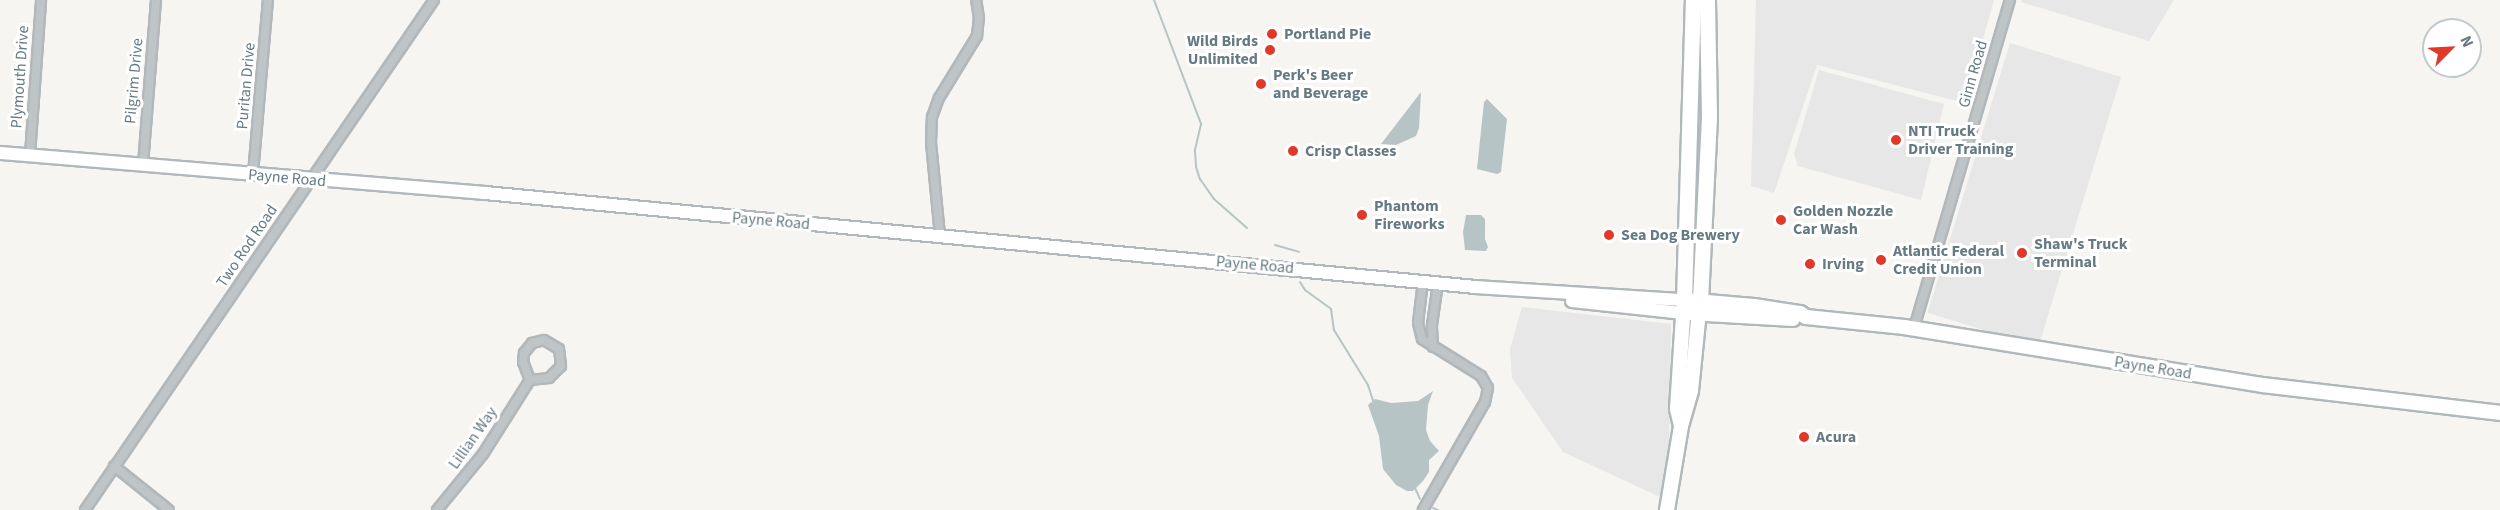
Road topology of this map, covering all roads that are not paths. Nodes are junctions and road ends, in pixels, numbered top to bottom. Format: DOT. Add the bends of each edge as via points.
graph roads {
  1 [pos="41,0"];
  2 [pos="156,0"];
  3 [pos="268,0"];
  4 [pos="434,0"];
  5 [pos="976,0"];
  6 [pos="1688,0"];
  7 [pos="1693,0"];
  8 [pos="1709,0"];
  9 [pos="2010,0"];
  10 [pos="1689,55"];
  11 [pos="0,153"];
  12 [pos="30,156"];
  13 [pos="143,165"];
  14 [pos="253,174"];
  15 [pos="313,180"];
  16 [pos="940,236"];
  17 [pos="1423,281"];
  18 [pos="1438,283"];
  19 [pos="1691,307"];
  20 [pos="1914,328"];
  21 [pos="1433,347"];
  22 [pos="530,380"];
  23 [pos="2500,413"];
  24 [pos="114,466"];
  25 [pos="85,510"];
  26 [pos="169,510"];
  27 [pos="437,510"];
  28 [pos="1423,510"];
  29 [pos="1667,510"];
  1 -- 12 [label="street, Plymouth Drive"];
  2 -- 13 [label="street, Pilgrim Drive"];
  3 -- 14 [label="street, Puritan Drive"];
  4 -- 15 [label="street, Two Rod Road"];
  5 -- 16 [label="street" via="977,36 939,98 932,117 930,143"];
  6 -- 10 [label="highway"];
  7 -- 10 [label="highway"];
  8 -- 19 [label="highway" via="1710,62"];
  9 -- 20 [label="street, Ginn Road"];
  10 -- 19 [label="highway"];
  11 -- 12 [label="main road, Payne Road"];
  12 -- 13 [label="main road, Payne Road"];
  13 -- 14 [label="main road, Payne Road"];
  14 -- 15 [label="main road, Payne Road"];
  15 -- 16 [label="main road, Payne Road"];
  15 -- 24 [label="street, Two Rod Road"];
  16 -- 17 [label="main road, Payne Road"];
  17 -- 18 [label="main road, Payne Road"];
  17 -- 21 [label="street" via="1418,328 1422,339"];
  18 -- 19 [label="main road, Payne Road"];
  18 -- 21 [label="street"];
  19 -- 20 [label="main road, Payne Road" via="1754,306 1806,317"];
  19 -- 29 [label="main road" via="1677,409 1681,426"];
  20 -- 23 [label="main road, Payne Road" via="2242,382"];
  21 -- 28 [label="street" via="1484,378 1488,392"];
  22 -- 22 [label="street" via="549,378 559,370 561,353 552,343 540,340 526,350 523,362"];
  22 -- 27 [label="street, Lillian Way" via="483,454"];
  24 -- 25 [label="street, Two Rod Road"];
  24 -- 26 [label="street"];
}
